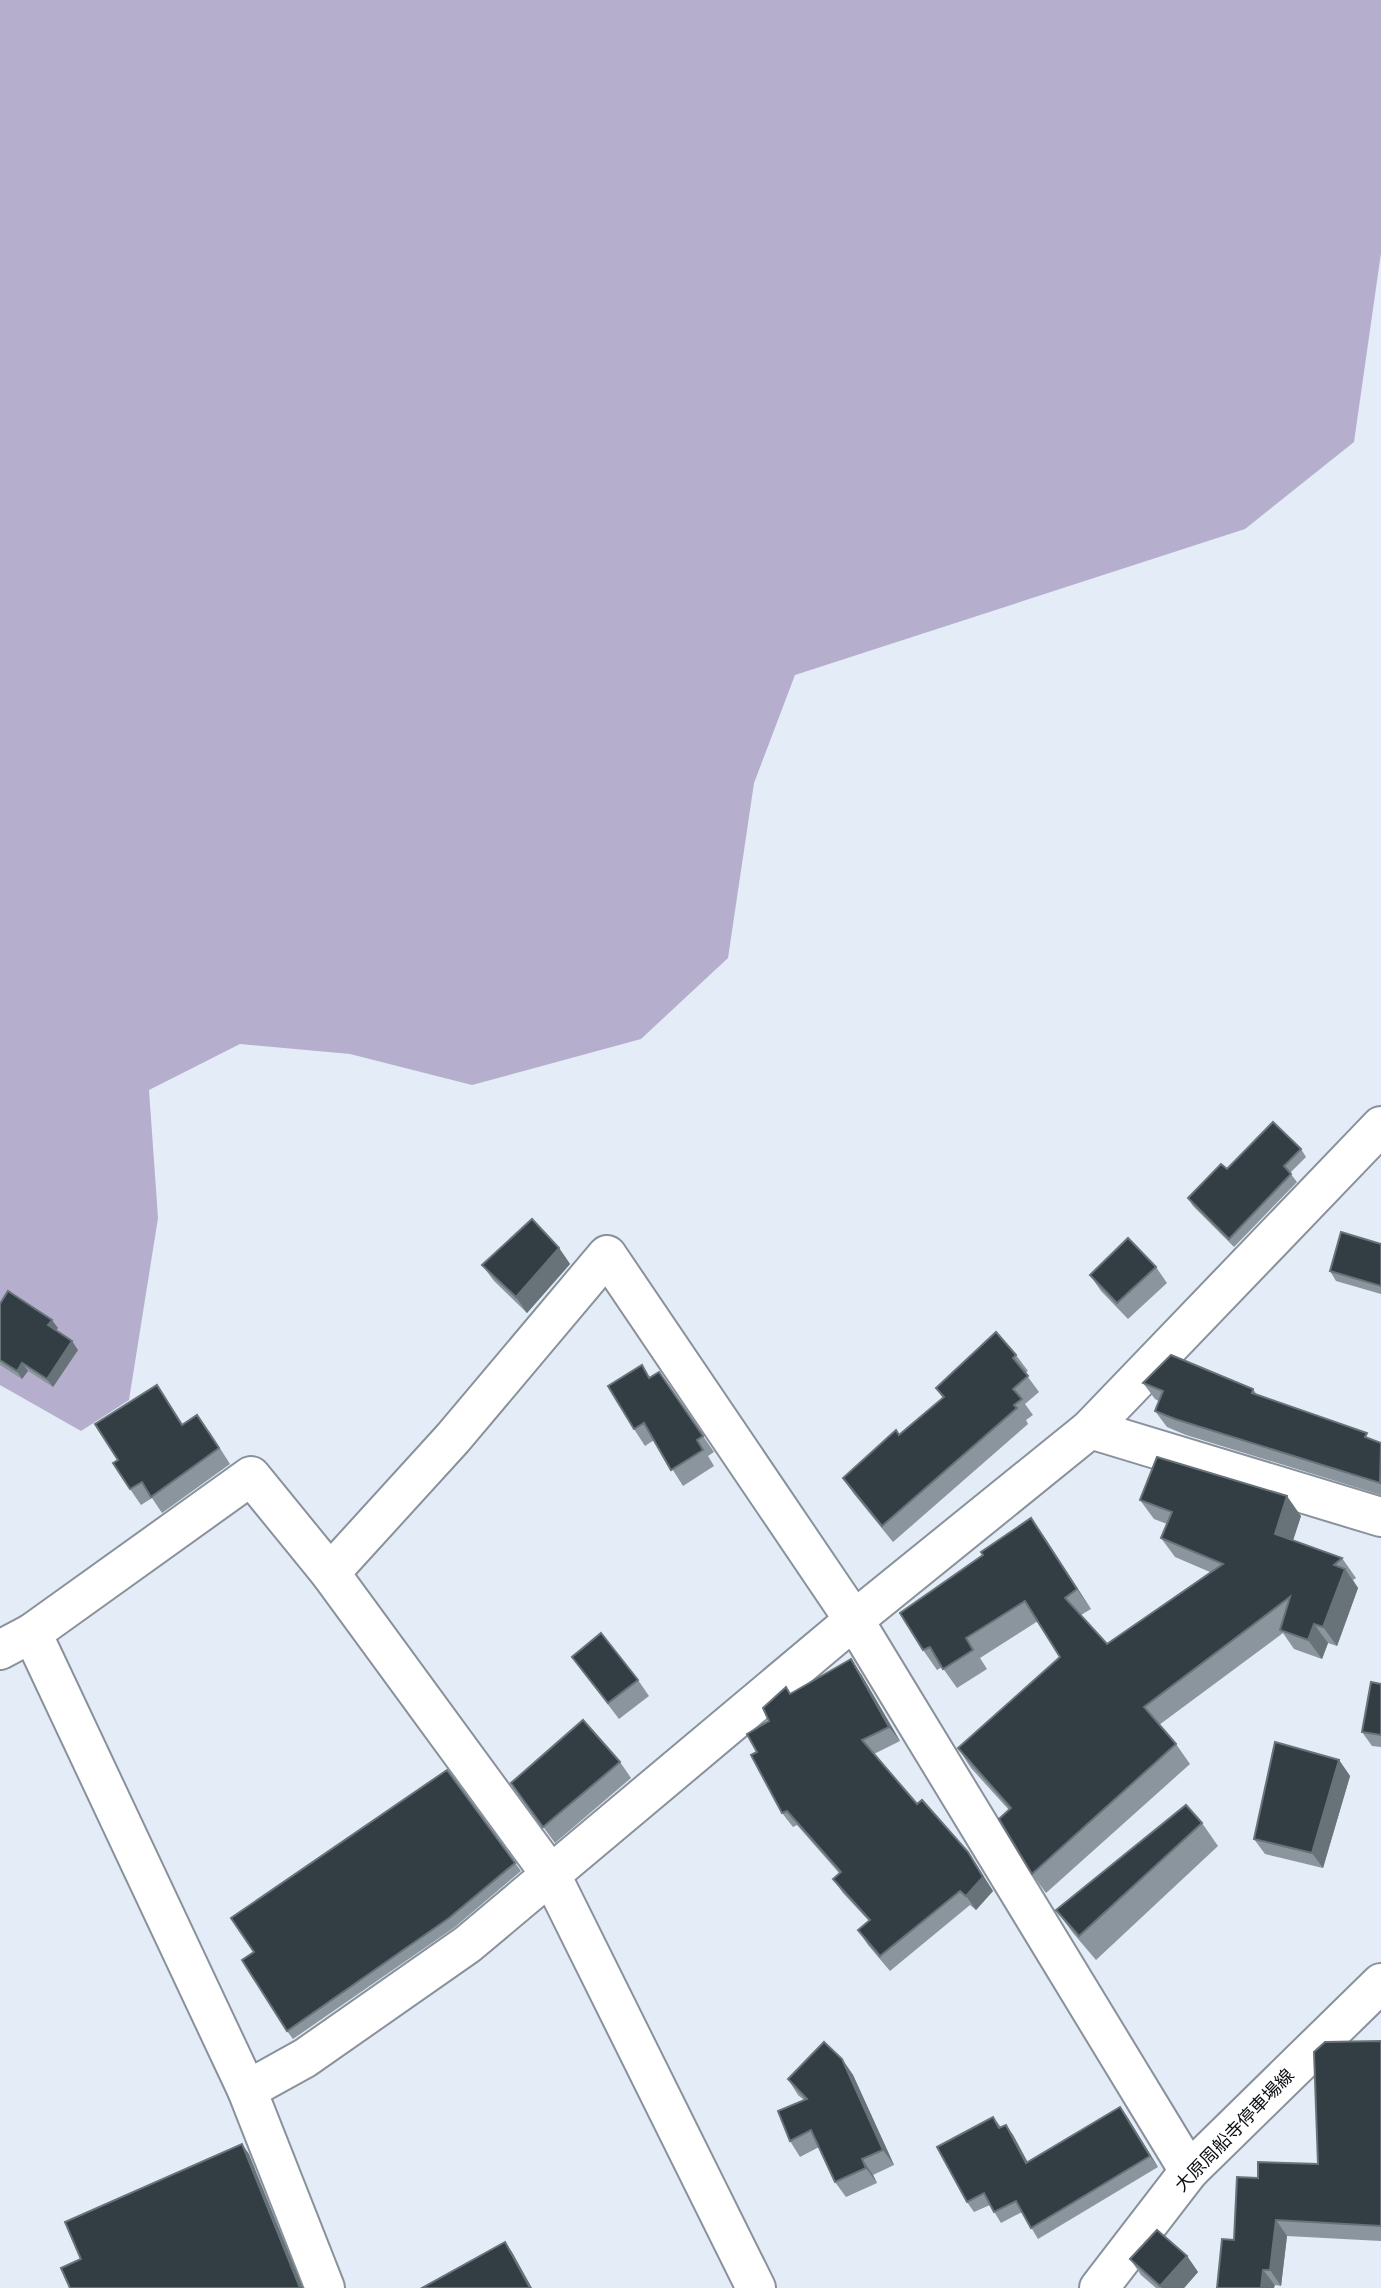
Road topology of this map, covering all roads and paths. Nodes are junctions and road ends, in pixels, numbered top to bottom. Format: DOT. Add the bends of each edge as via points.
graph roads {
  1 [pos="1381,1126"];
  2 [pos="1090,1429"];
  3 [pos="1381,1517"];
  4 [pos="330,1573"];
  5 [pos="854,1620"];
  6 [pos="16,1641"];
  7 [pos="551,1875"];
  8 [pos="1381,1983"];
  9 [pos="247,2091"];
  10 [pos="1189,2171"];
  11 [pos="325,2288"];
  12 [pos="757,2288"];
  13 [pos="1099,2288"];
  1 -- 2 [label="street"];
  2 -- 3 [label="street"];
  2 -- 5 [label="street"];
  4 -- 5 [label="street" via="453,1438 607,1255"];
  4 -- 6 [label="street" via="251,1476"];
  4 -- 7 [label="street"];
  5 -- 7 [label="street"];
  5 -- 10 [label="street"];
  6 -- 9 [label="street"];
  7 -- 9 [label="street" via="468,1944 305,2058"];
  7 -- 12 [label="street"];
  8 -- 10 [label="street, 大原周船寺停車場線"];
  9 -- 11 [label="street"];
  10 -- 13 [label="street, 大原周船寺停車場線"];
}
